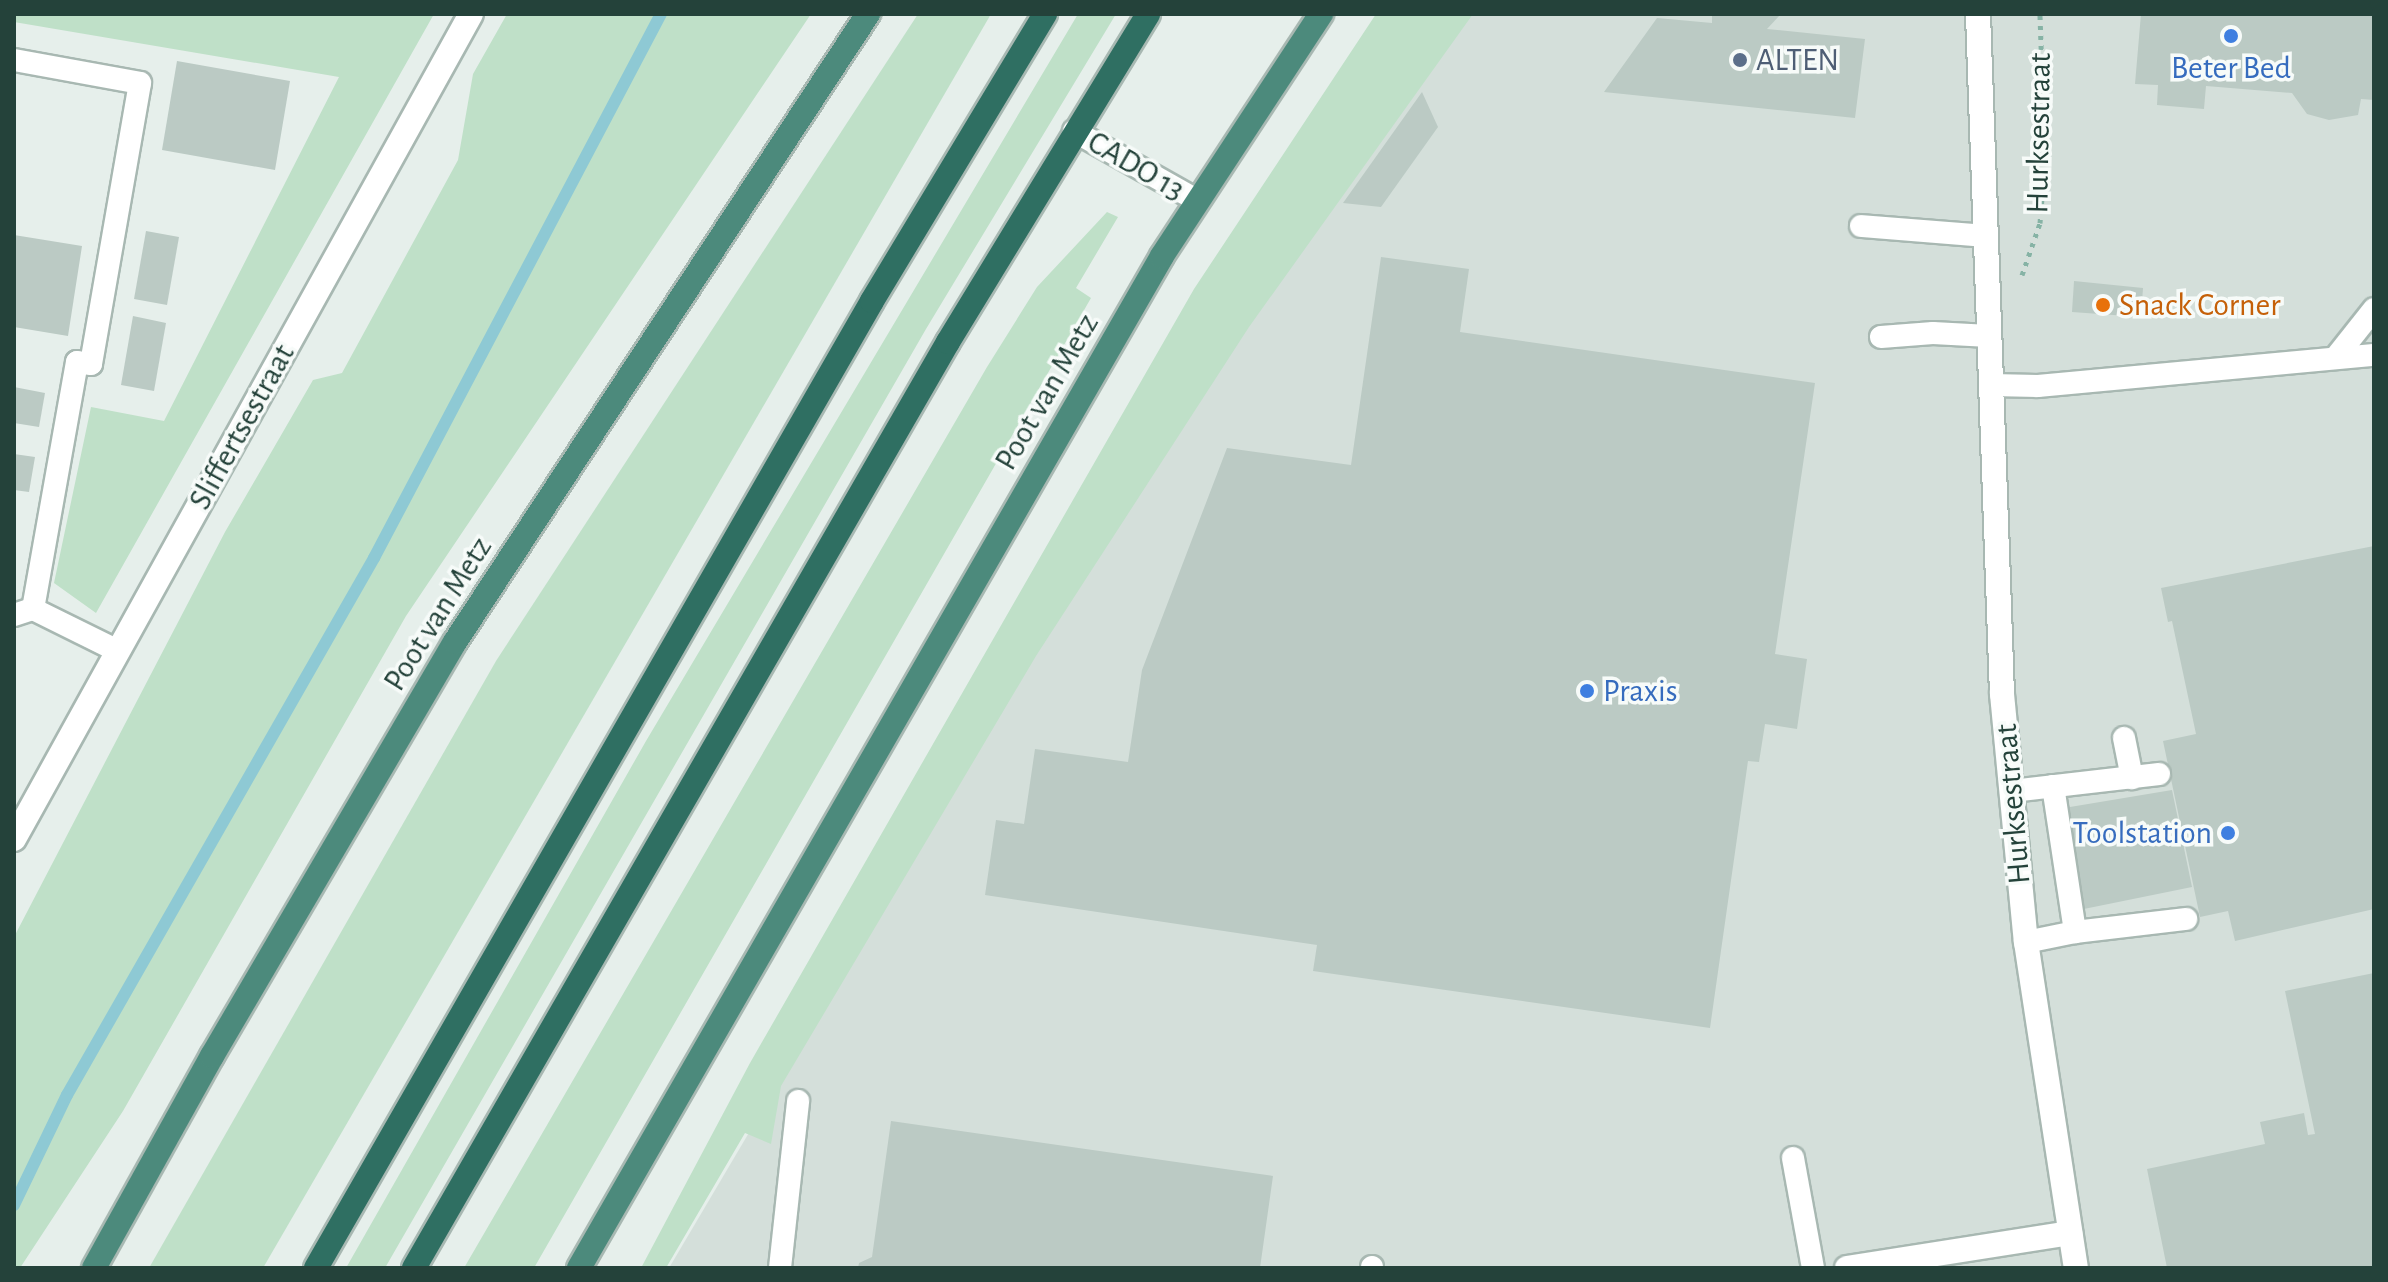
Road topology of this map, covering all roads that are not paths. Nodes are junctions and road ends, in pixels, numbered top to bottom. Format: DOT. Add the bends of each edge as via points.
graph roads {
  1 [pos="471,14"];
  2 [pos="868,14"];
  3 [pos="1045,14"];
  4 [pos="1148,14"];
  5 [pos="1321,14"];
  6 [pos="1978,14"];
  7 [pos="14,60"];
  8 [pos="1074,131"];
  9 [pos="1198,201"];
  10 [pos="1861,226"];
  11 [pos="1985,236"];
  12 [pos="2374,309"];
  13 [pos="1989,336"];
  14 [pos="1881,337"];
  15 [pos="2374,355"];
  16 [pos="2336,357"];
  17 [pos="1991,385"];
  18 [pos="24,612"];
  19 [pos="118,651"];
  20 [pos="2124,738"];
  21 [pos="2159,774"];
  22 [pos="2132,778"];
  23 [pos="2053,786"];
  24 [pos="2012,791"];
  25 [pos="14,839"];
  26 [pos="2186,919"];
  27 [pos="2075,932"];
  28 [pos="2026,942"];
  29 [pos="798,1101"];
  30 [pos="1793,1158"];
  31 [pos="2070,1233"];
  32 [pos="94,1268"];
  33 [pos="316,1268"];
  34 [pos="414,1268"];
  35 [pos="579,1268"];
  36 [pos="780,1268"];
  37 [pos="1813,1268"];
  38 [pos="1847,1268"];
  39 [pos="2076,1268"];
  1 -- 19 [label="street, Sliffertsestraat"];
  2 -- 32 [label="highway, Poot van Metz" via="455,642"];
  3 -- 33 [label="highway" via="872,301"];
  4 -- 8 [label="highway"];
  5 -- 9 [label="highway, Poot van Metz"];
  6 -- 11 [label="street, Hurksestraat"];
  7 -- 18 [label="lane" via="140,83 91,364 77,362"];
  8 -- 9 [label="lane, CADO 13"];
  8 -- 34 [label="highway"];
  9 -- 35 [label="highway, Poot van Metz"];
  10 -- 11 [label="lane"];
  11 -- 13 [label="street, Hurksestraat"];
  12 -- 16 [label="lane"];
  13 -- 14 [label="lane"];
  13 -- 17 [label="street, Hurksestraat"];
  15 -- 16 [label="lane"];
  16 -- 17 [label="lane" via="2038,386"];
  17 -- 24 [label="street, Hurksestraat" via="2002,694"];
  18 -- 19 [label="lane"];
  19 -- 25 [label="street, Sliffertsestraat"];
  20 -- 22 [label="lane"];
  21 -- 22 [label="lane"];
  22 -- 23 [label="lane"];
  23 -- 24 [label="lane"];
  23 -- 27 [label="lane"];
  24 -- 28 [label="street, Hurksestraat"];
  26 -- 27 [label="lane"];
  27 -- 28 [label="lane"];
  28 -- 31 [label="street, Hurksestraat"];
  29 -- 36 [label="lane"];
  30 -- 37 [label="lane"];
  31 -- 38 [label="street"];
  31 -- 39 [label="street, Hurksestraat"];
}
